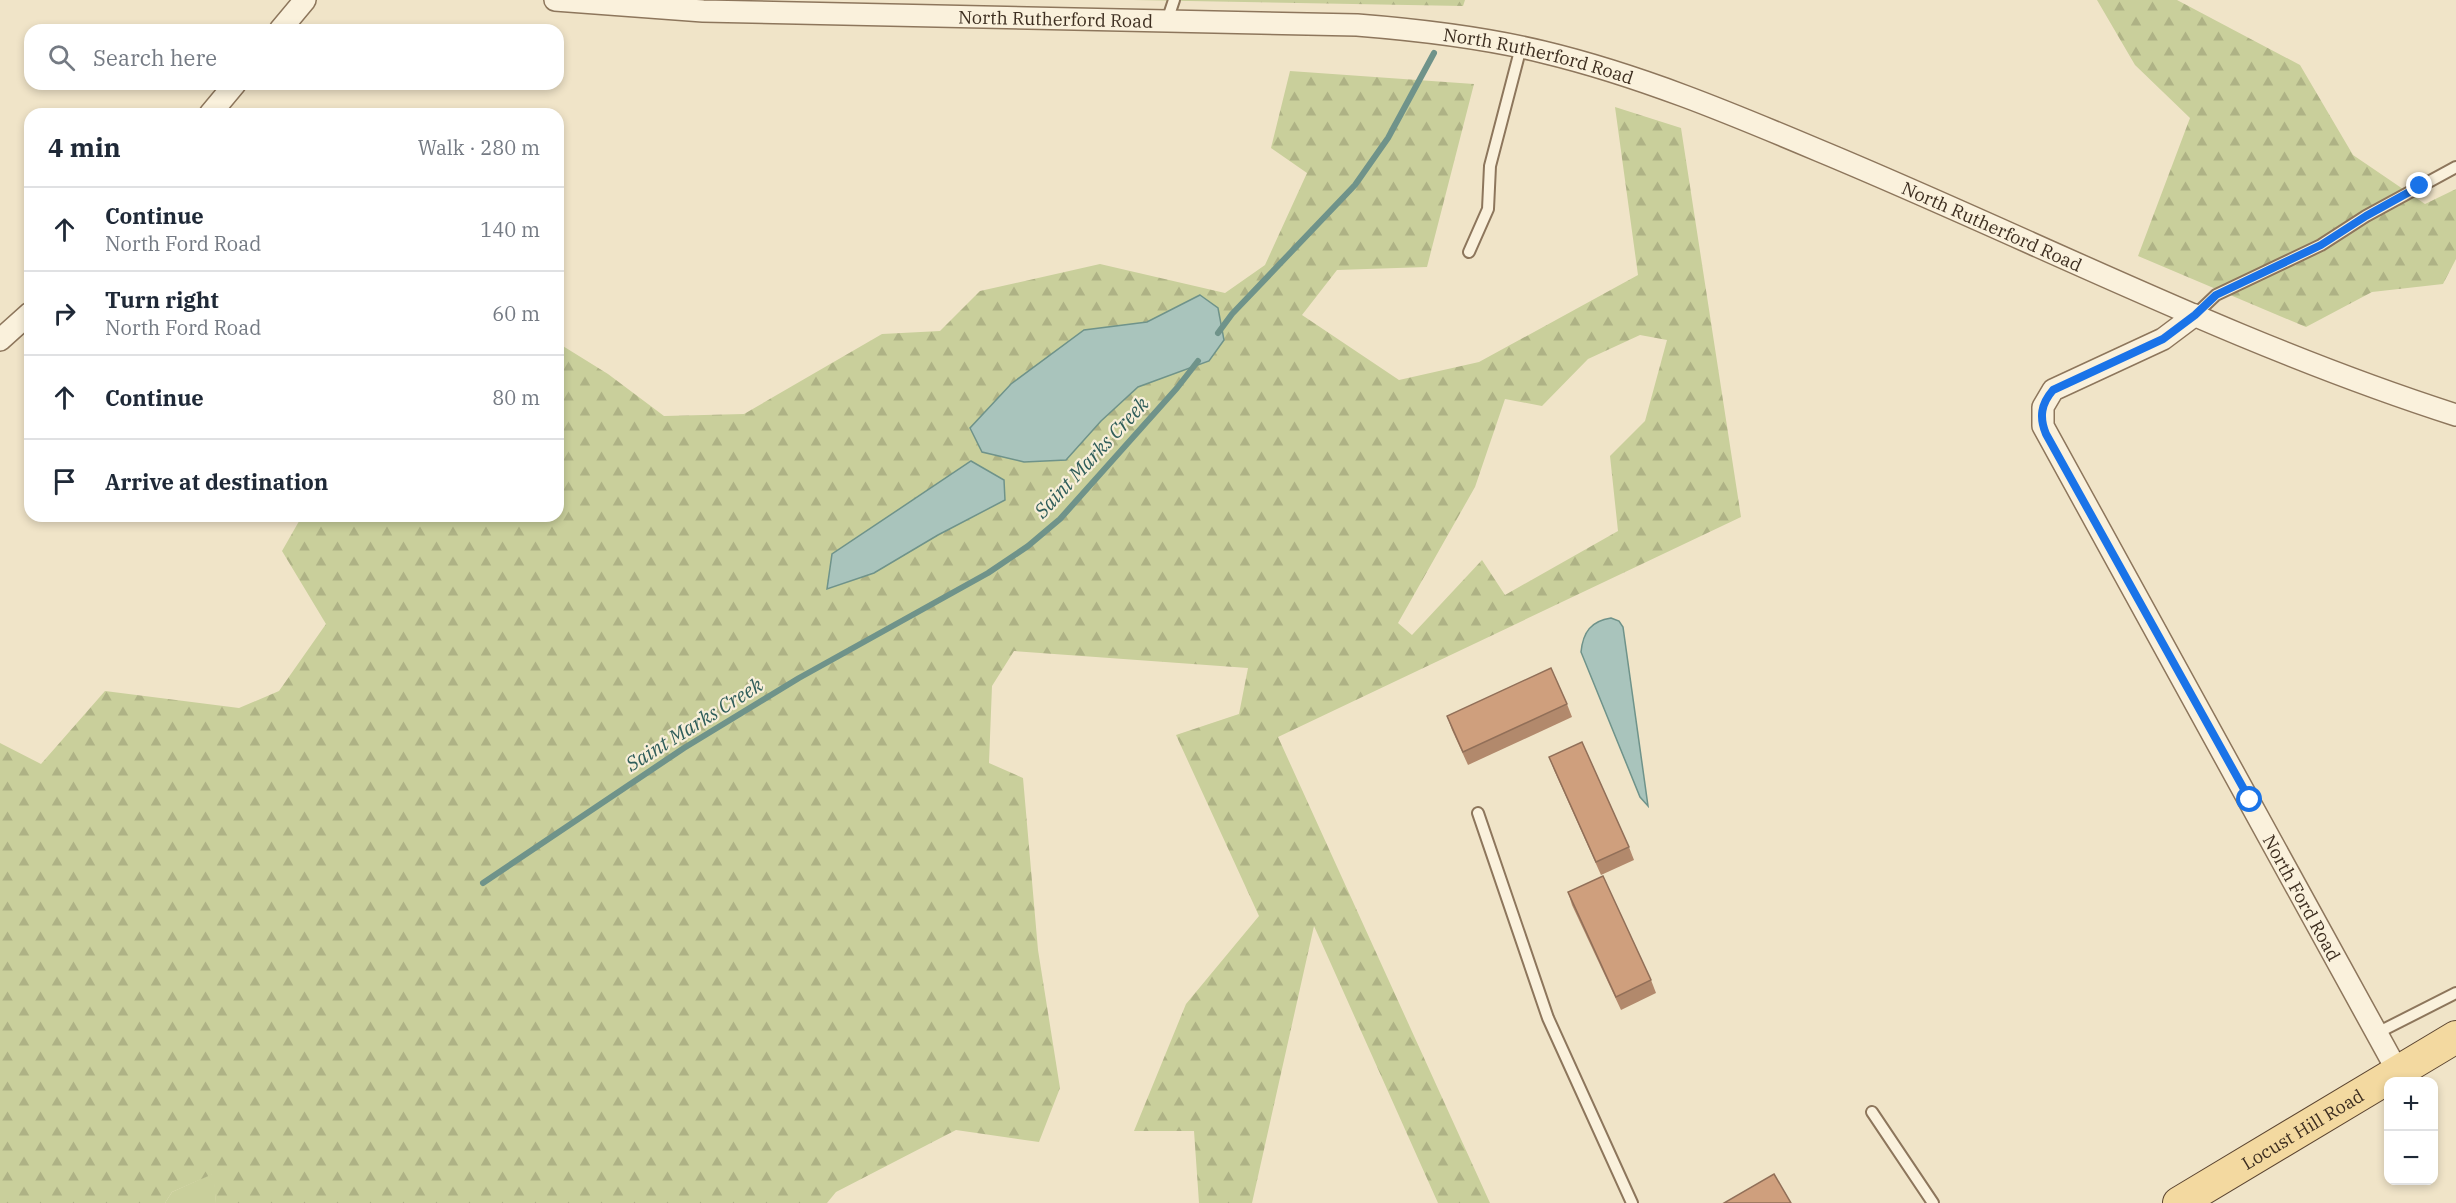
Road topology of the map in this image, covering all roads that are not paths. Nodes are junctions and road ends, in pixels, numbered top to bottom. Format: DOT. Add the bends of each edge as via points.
graph roads {
  1 [pos="304,0"];
  2 [pos="555,0"];
  3 [pos="1174,0"];
  4 [pos="592,2"];
  5 [pos="1167,21"];
  6 [pos="285,24"];
  7 [pos="1521,47"];
  8 [pos="230,90"];
  9 [pos="215,108"];
  10 [pos="2456,167"];
  11 [pos="1469,252"];
  12 [pos="2195,315"];
  13 [pos="24,318"];
  14 [pos="0,340"];
  15 [pos="2456,415"];
  16 [pos="1478,813"];
  17 [pos="2456,993"];
  18 [pos="2379,1032"];
  19 [pos="2456,1037"];
  20 [pos="2398,1072"];
  21 [pos="1872,1112"];
  22 [pos="1632,1203"];
  23 [pos="1933,1203"];
  24 [pos="2180,1203"];
  1 -- 6 [label="street"];
  2 -- 4 [label="street, North Rutherford Road"];
  3 -- 5 [label="lane"];
  4 -- 5 [label="street, North Rutherford Road" via="704,12"];
  5 -- 7 [label="street, North Rutherford Road" via="1428,30"];
  7 -- 11 [label="lane" via="1490,166 1488,209"];
  7 -- 12 [label="street, North Rutherford Road" via="1596,67 1730,114 1929,196"];
  8 -- 9 [label="street"];
  10 -- 12 [label="lane" via="2321,245 2216,295"];
  12 -- 15 [label="street, North Rutherford Road" via="2311,364"];
  12 -- 18 [label="street, North Ford Road" via="2163,339 2053,390 2043,406 2043,426"];
  13 -- 14 [label="street"];
  16 -- 22 [label="lane" via="1548,1018"];
  17 -- 18 [label="lane"];
  18 -- 20 [label="street, North Ford Road"];
  19 -- 20 [label="main road, Locust Hill Road"];
  20 -- 24 [label="main road, Locust Hill Road"];
  21 -- 23 [label="lane"];
}
